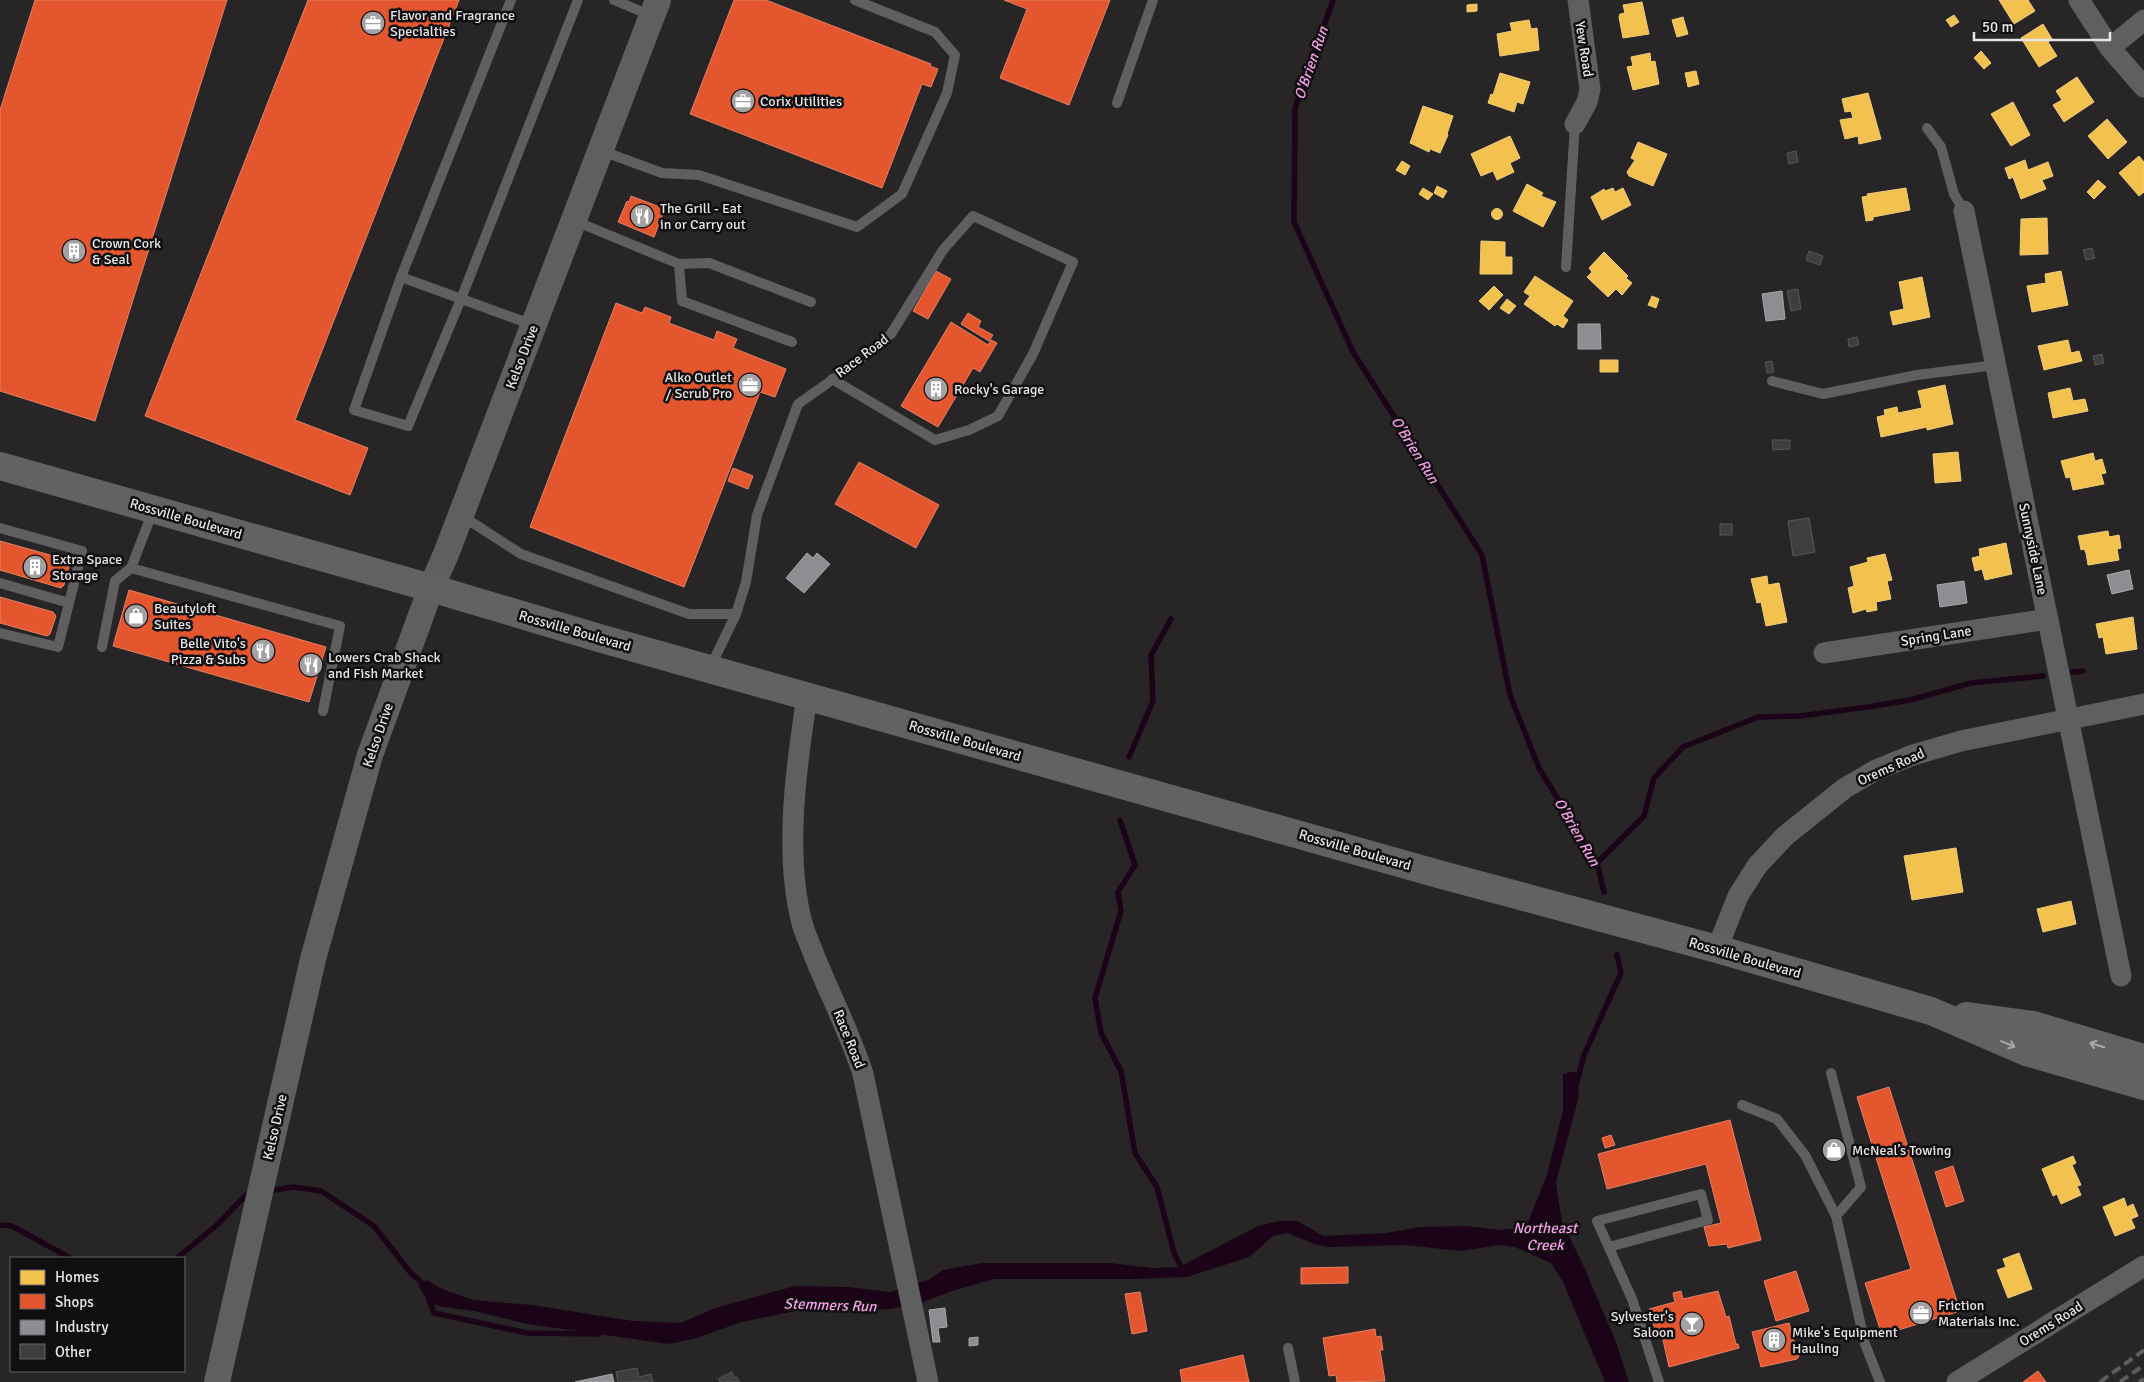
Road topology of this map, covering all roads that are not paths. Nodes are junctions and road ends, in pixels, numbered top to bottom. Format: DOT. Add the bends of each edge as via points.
graph roads {
  1 [pos="511,0"];
  2 [pos="578,0"];
  3 [pos="614,0"];
  4 [pos="855,0"];
  5 [pos="1153,0"];
  6 [pos="1578,0"];
  7 [pos="2079,0"];
  8 [pos="655,8"];
  9 [pos="2144,20"];
  10 [pos="2110,48"];
  11 [pos="2144,87"];
  12 [pos="1117,103"];
  13 [pos="1575,124"];
  14 [pos="1927,128"];
  15 [pos="600,151"];
  16 [pos="1964,211"];
  17 [pos="574,221"];
  18 [pos="679,264"];
  19 [pos="1566,267"];
  20 [pos="401,277"];
  21 [pos="461,299"];
  22 [pos="811,302"];
  23 [pos="534,326"];
  24 [pos="792,342"];
  25 [pos="1996,365"];
  26 [pos="832,379"];
  27 [pos="1772,381"];
  28 [pos="0,466"];
  29 [pos="153,510"];
  30 [pos="461,515"];
  31 [pos="0,528"];
  32 [pos="132,568"];
  33 [pos="0,583"];
  34 [pos="431,588"];
  35 [pos="69,602"];
  36 [pos="736,614"];
  37 [pos="2048,619"];
  38 [pos="0,633"];
  39 [pos="102,647"];
  40 [pos="1824,653"];
  41 [pos="709,669"];
  42 [pos="807,697"];
  43 [pos="2144,704"];
  44 [pos="323,711"];
  45 [pos="2068,719"];
  46 [pos="1717,949"];
  47 [pos="2121,976"];
  48 [pos="1931,1011"];
  49 [pos="2144,1058"];
  50 [pos="1831,1073"];
  51 [pos="2144,1086"];
  52 [pos="1742,1105"];
  53 [pos="1836,1216"];
  54 [pos="1609,1247"];
  55 [pos="2144,1266"];
  56 [pos="1288,1348"];
  57 [pos="217,1382"];
  58 [pos="928,1382"];
  59 [pos="1295,1382"];
  60 [pos="1659,1382"];
  61 [pos="1880,1382"];
  62 [pos="1958,1382"];
  1 -- 20 [label="lane"];
  2 -- 21 [label="lane"];
  3 -- 8 [label="lane"];
  4 -- 15 [label="lane" via="935,32 955,56 947,93 902,194 857,227 699,176 662,173"];
  5 -- 12 [label="lane"];
  6 -- 13 [label="street, Yew Road" via="1590,89"];
  7 -- 10 [label="street"];
  8 -- 15 [label="street, Kelso Drive"];
  9 -- 10 [label="street"];
  10 -- 11 [label="street"];
  13 -- 19 [label="lane"];
  14 -- 16 [label="lane, Sunnyside Lane" via="1941,147 1954,194"];
  15 -- 17 [label="street, Kelso Drive"];
  16 -- 25 [label="street, Sunnyside Lane"];
  17 -- 18 [label="lane"];
  17 -- 23 [label="street, Kelso Drive"];
  18 -- 22 [label="lane" via="709,263"];
  18 -- 24 [label="lane" via="682,301"];
  20 -- 21 [label="lane"];
  20 -- 21 [label="lane" via="354,410 408,426"];
  21 -- 23 [label="lane"];
  23 -- 30 [label="street, Kelso Drive"];
  25 -- 27 [label="lane" via="1917,375 1823,394"];
  25 -- 37 [label="street, Sunnyside Lane"];
  26 -- 26 [label="lane, Race Road" via="891,334 943,250 973,216 1073,262 1032,354 998,416 969,430 935,440"];
  26 -- 36 [label="lane, Race Road" via="798,404 757,515 746,582"];
  28 -- 29 [label="main road, Rossville Boulevard"];
  29 -- 32 [label="lane"];
  29 -- 34 [label="main road, Rossville Boulevard"];
  30 -- 34 [label="street, Kelso Drive"];
  30 -- 36 [label="lane" via="521,554 689,614"];
  31 -- 35 [label="lane" via="82,551"];
  32 -- 39 [label="lane" via="115,582"];
  32 -- 44 [label="lane" via="340,626"];
  33 -- 35 [label="lane"];
  34 -- 41 [label="main road, Rossville Boulevard"];
  34 -- 57 [label="street, Kelso Drive" via="370,756 313,959"];
  35 -- 38 [label="lane" via="58,647"];
  36 -- 41 [label="lane, Race Road"];
  37 -- 40 [label="street, Spring Lane"];
  37 -- 45 [label="street, Sunnyside Lane"];
  41 -- 42 [label="main road, Rossville Boulevard"];
  42 -- 46 [label="main road, Rossville Boulevard"];
  42 -- 58 [label="street, Race Road" via="796,784 795,890 802,924 863,1074"];
  43 -- 45 [label="street, Orems Road"];
  45 -- 46 [label="street, Orems Road" via="1960,741 1912,755 1845,788 1785,836 1758,866 1738,896"];
  45 -- 47 [label="street, Sunnyside Lane"];
  46 -- 48 [label="main road, Rossville Boulevard"];
  49 -- 48 [label="main road, Rossville Boulevard, one-way" via="2033,1025"];
  48 -- 51 [label="main road, Rossville Boulevard, one-way" via="2026,1052"];
  50 -- 53 [label="lane" via="1861,1187"];
  52 -- 53 [label="lane" via="1777,1120 1805,1155"];
  53 -- 61 [label="lane" via="1865,1344"];
  54 -- 54 [label="lane" via="1597,1221 1701,1194 1708,1220"];
  54 -- 60 [label="lane" via="1632,1299"];
  55 -- 62 [label="street, Orems Road"];
  56 -- 59 [label="lane"];
}
